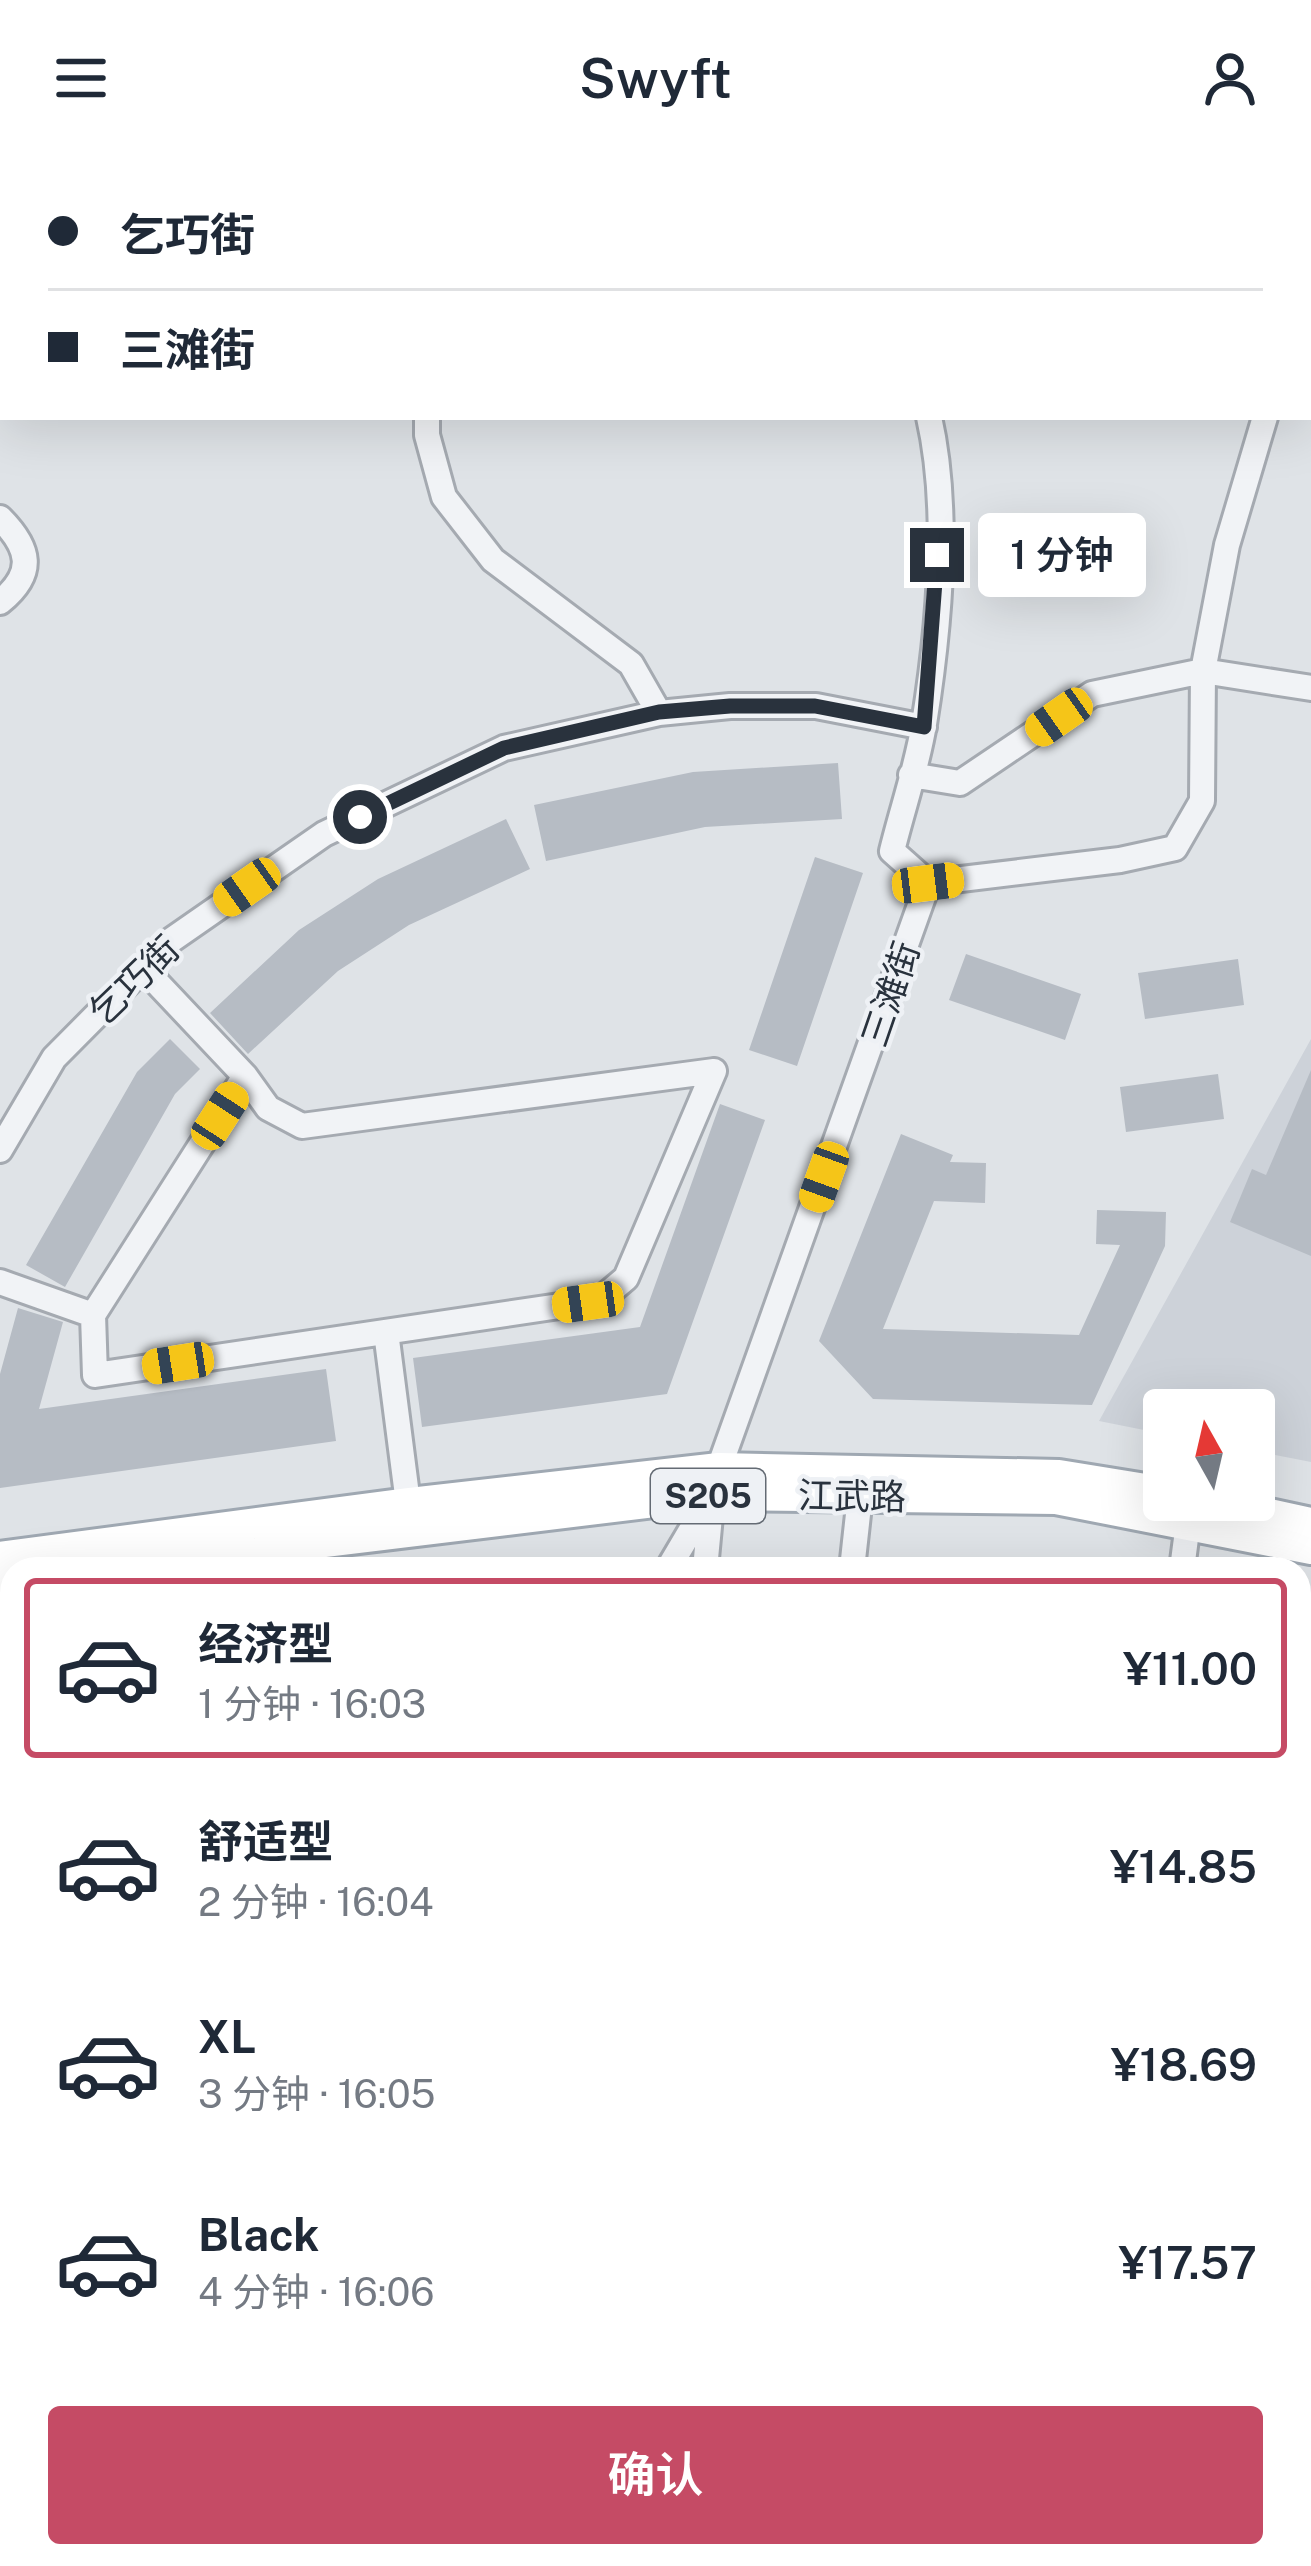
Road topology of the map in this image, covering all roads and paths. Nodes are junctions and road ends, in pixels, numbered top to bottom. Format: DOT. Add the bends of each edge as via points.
graph roads {
  1 [pos="428,420"];
  2 [pos="930,420"];
  3 [pos="1264,420"];
  4 [pos="0,518"];
  5 [pos="0,602"];
  6 [pos="1204,670"];
  7 [pos="1311,688"];
  8 [pos="659,712"];
  9 [pos="924,727"];
  10 [pos="911,775"];
  11 [pos="928,883"];
  12 [pos="143,968"];
  13 [pos="245,1076"];
  14 [pos="0,1150"];
  15 [pos="0,1282"];
  16 [pos="93,1316"];
  17 [pos="386,1332"];
  18 [pos="715,1482"];
  19 [pos="1143,1489"];
  20 [pos="860,1496"];
  21 [pos="408,1503"];
  22 [pos="1143,1503"];
  23 [pos="1275,1517"];
  24 [pos="1207,1521"];
  25 [pos="1246,1521"];
  26 [pos="1311,1523"];
  27 [pos="1311,1549"];
  28 [pos="0,1557"];
  29 [pos="188,1557"];
  30 [pos="674,1557"];
  31 [pos="706,1557"];
  32 [pos="853,1557"];
  33 [pos="1188,1557"];
  1 -- 8 [label="street" via="444,497 469,529 494,560 631,664"];
  2 -- 9 [label="street" via="939,486"];
  3 -- 6 [label="street" via="1227,545"];
  4 -- 5 [label="street" via="21,539 26,564 17,588"];
  6 -- 7 [label="street"];
  6 -- 10 [label="street" via="1092,694 960,782"];
  6 -- 11 [label="street" via="1202,801 1175,848"];
  8 -- 9 [label="street, 乞巧街" via="815,706"];
  8 -- 12 [label="street, 乞巧街" via="504,748 324,834"];
  9 -- 10 [label="street"];
  10 -- 11 [label="street" via="892,851"];
  11 -- 18 [label="street, 三滩街"];
  12 -- 13 [label="street"];
  12 -- 14 [label="street, 乞巧街" via="54,1058"];
  13 -- 16 [label="street"];
  13 -- 17 [label="street" via="268,1108 302,1126 714,1071 619,1287 588,1302"];
  15 -- 16 [label="street"];
  16 -- 17 [label="street" via="95,1375"];
  17 -- 21 [label="street"];
  18 -- 19 [label="main road, 江武路 / S205" via="1059,1475"];
  18 -- 20 [label="main road, 江武路 / S205"];
  18 -- 21 [label="main road, 江武路 / S205"];
  18 -- 29 [label="main road, 江武路 / S205"];
  18 -- 30 [label="street"];
  18 -- 31 [label="street, 三滩街"];
  20 -- 22 [label="main road, 江武路 / S205"];
  20 -- 32 [label="street"];
  21 -- 28 [label="main road, 江武路 / S205"];
  23 -- 26 [label="main road, 江武路 / S205"];
  24 -- 33 [label="street"];
  25 -- 27 [label="main road, 江武路 / S205"];
}
